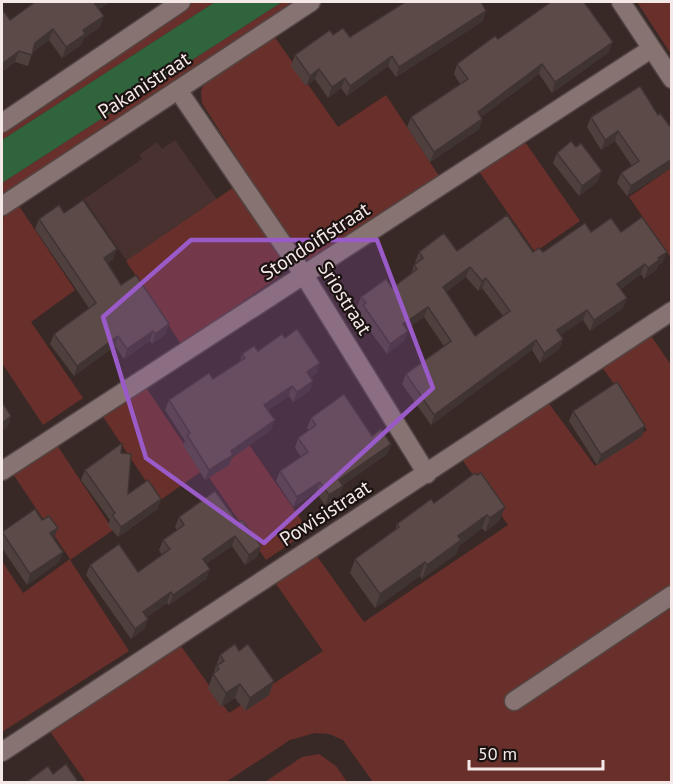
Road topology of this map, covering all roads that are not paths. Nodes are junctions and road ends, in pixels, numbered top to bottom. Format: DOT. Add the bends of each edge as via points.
graph roads {
  1 [pos="181,2"];
  2 [pos="311,2"];
  3 [pos="621,2"];
  4 [pos="651,49"];
  5 [pos="672,79"];
  6 [pos="178,90"];
  7 [pos="2,123"];
  8 [pos="2,206"];
  9 [pos="304,275"];
  10 [pos="672,311"];
  11 [pos="2,471"];
  12 [pos="427,474"];
  13 [pos="672,595"];
  14 [pos="514,701"];
  15 [pos="2,752"];
  1 -- 7 [label="street"];
  2 -- 6 [label="street, Pakanistraat"];
  3 -- 4 [label="street"];
  4 -- 5 [label="street"];
  4 -- 9 [label="street, Stondoifistraat"];
  6 -- 8 [label="street, Pakanistraat"];
  6 -- 9 [label="street, Sriostraat"];
  9 -- 11 [label="street, Stondoifistraat"];
  9 -- 12 [label="street, Sriostraat"];
  10 -- 12 [label="street, Powisistraat"];
  12 -- 15 [label="street, Powisistraat"];
  13 -- 14 [label="street"];
}
